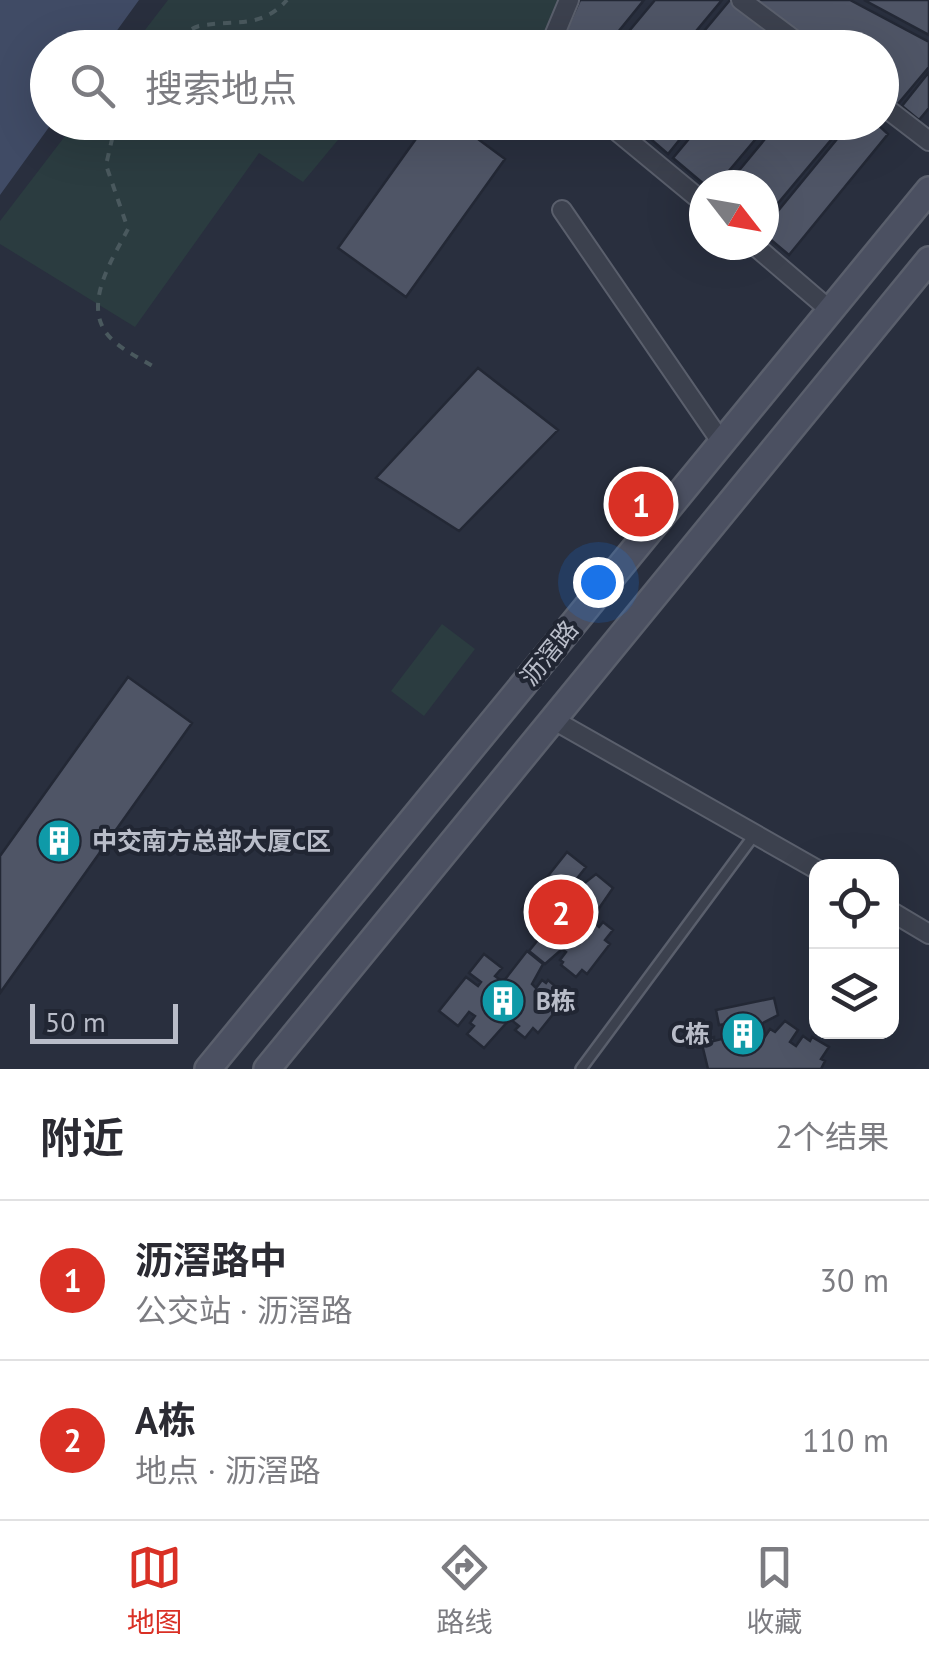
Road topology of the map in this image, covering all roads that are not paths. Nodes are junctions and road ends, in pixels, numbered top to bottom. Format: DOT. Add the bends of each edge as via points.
graph roads {
  1 [pos="570,0"];
  2 [pos="742,0"];
  3 [pos="557,30"];
  4 [pos="781,30"];
  5 [pos="899,119"];
  6 [pos="628,140"];
  7 [pos="929,141"];
  8 [pos="929,190"];
  9 [pos="689,191"];
  10 [pos="562,210"];
  11 [pos="772,260"];
  12 [pos="929,260"];
  13 [pos="830,310"];
  14 [pos="722,443"];
  15 [pos="552,719"];
  16 [pos="755,834"];
  17 [pos="809,865"];
  18 [pos="899,916"];
  19 [pos="929,934"];
  20 [pos="208,1069"];
  21 [pos="267,1069"];
  22 [pos="580,1069"];
  1 -- 3 [label="street"];
  2 -- 4 [label="street"];
  5 -- 7 [label="street"];
  6 -- 9 [label="street"];
  8 -- 13 [label="main road, 沥滘路"];
  10 -- 14 [label="street"];
  11 -- 13 [label="street"];
  12 -- 15 [label="main road, 沥滘路"];
  13 -- 14 [label="main road, 沥滘路"];
  14 -- 20 [label="main road, 沥滘路"];
  15 -- 16 [label="street"];
  15 -- 21 [label="main road, 沥滘路"];
  16 -- 17 [label="street"];
  16 -- 22 [label="lane"];
  18 -- 19 [label="street"];
}
